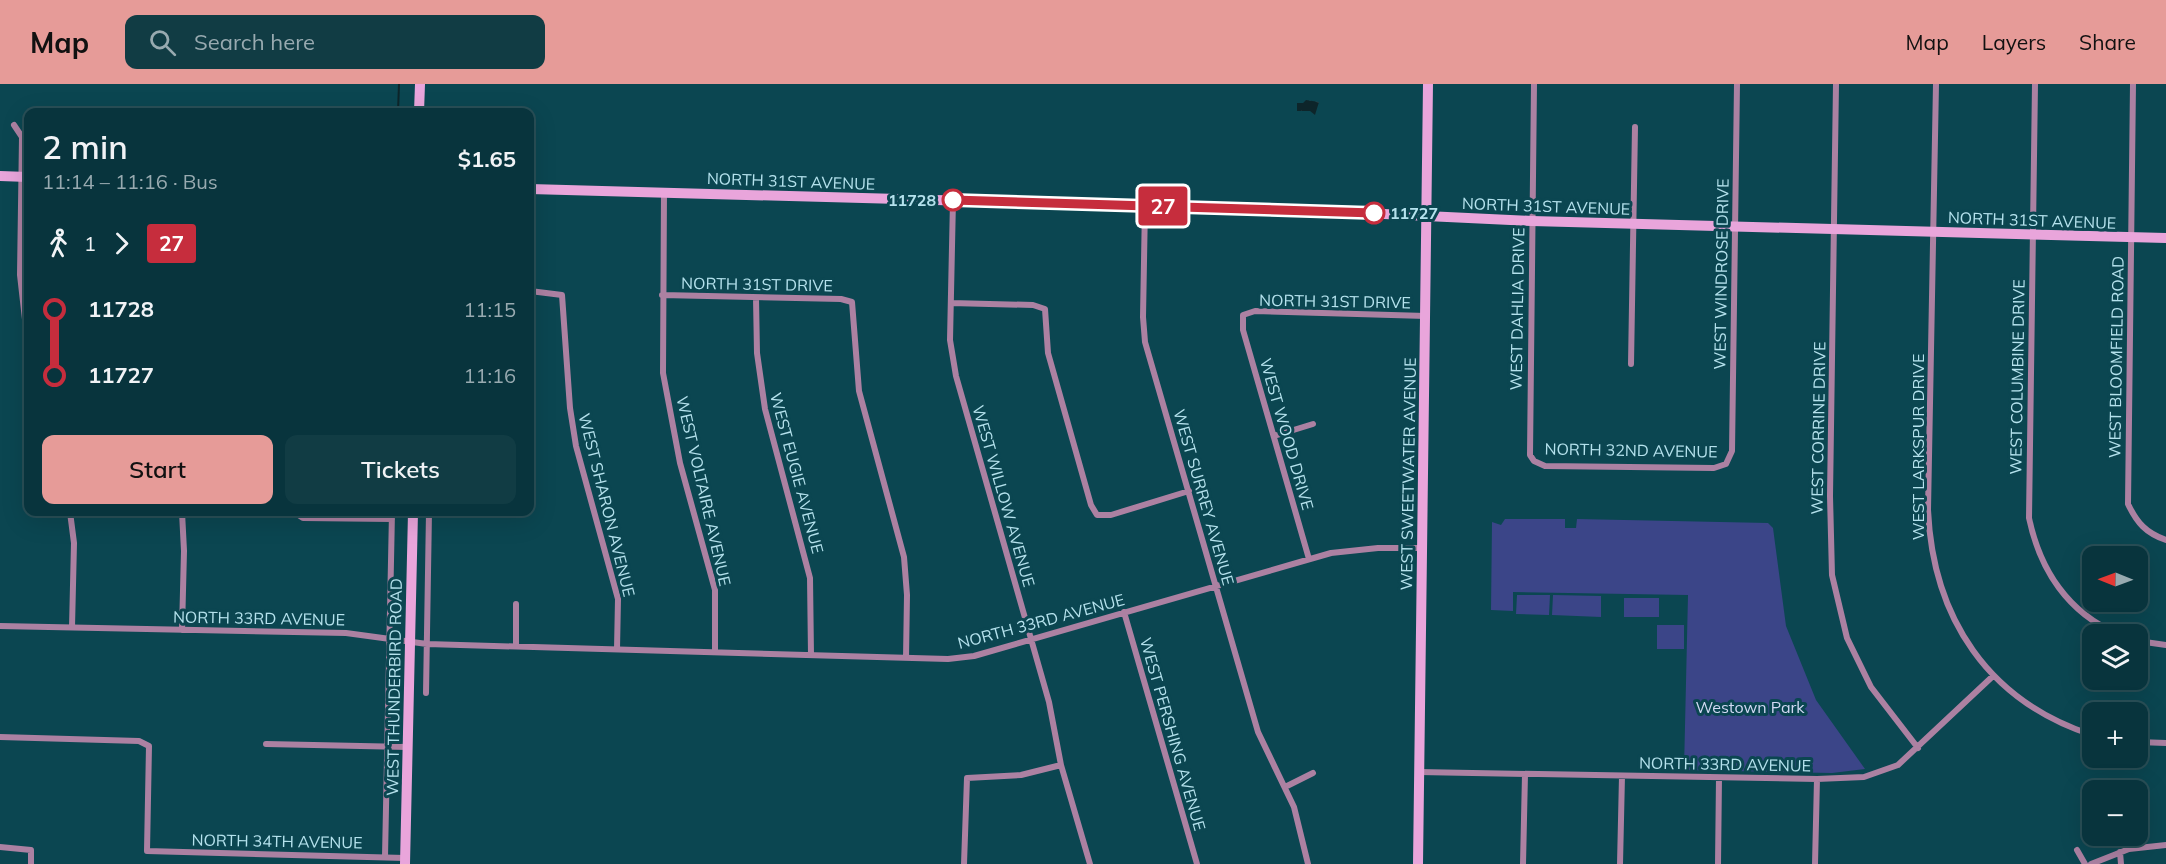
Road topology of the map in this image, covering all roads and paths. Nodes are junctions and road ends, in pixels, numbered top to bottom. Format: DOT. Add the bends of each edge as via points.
graph roads {
  1 [pos="420,84"];
  2 [pos="1428,84"];
  3 [pos="1534,84"];
  4 [pos="1737,84"];
  5 [pos="1836,84"];
  6 [pos="1936,84"];
  7 [pos="2035,84"];
  8 [pos="2133,84"];
  9 [pos="419,108"];
  10 [pos="14,125"];
  11 [pos="1635,127"];
  12 [pos="24,163"];
  13 [pos="0,176"];
  14 [pos="24,176"];
  15 [pos="534,189"];
  16 [pos="664,192"];
  17 [pos="24,196"];
  18 [pos="953,200"];
  19 [pos="1145,206"];
  20 [pos="1428,216"];
  21 [pos="1532,221"];
  22 [pos="1634,224"];
  23 [pos="1735,226"];
  24 [pos="1834,229"];
  25 [pos="1934,232"];
  26 [pos="2033,235"];
  27 [pos="2131,238"];
  28 [pos="2166,238"];
  29 [pos="534,292"];
  30 [pos="662,295"];
  31 [pos="756,298"];
  32 [pos="951,303"];
  33 [pos="24,310"];
  34 [pos="1243,315"];
  35 [pos="1426,316"];
  36 [pos="1631,364"];
  37 [pos="1313,424"];
  38 [pos="1274,436"];
  39 [pos="1534,461"];
  40 [pos="1726,464"];
  41 [pos="1189,491"];
  42 [pos="71,516"];
  43 [pos="182,516"];
  44 [pos="300,516"];
  45 [pos="413,516"];
  46 [pos="429,516"];
  47 [pos="392,519"];
  48 [pos="2166,540"];
  49 [pos="1422,548"];
  50 [pos="1309,560"];
  51 [pos="1216,586"];
  52 [pos="516,604"];
  53 [pos="1124,612"];
  54 [pos="2100,624"];
  55 [pos="0,626"];
  56 [pos="72,627"];
  57 [pos="182,630"];
  58 [pos="391,638"];
  59 [pos="1032,640"];
  60 [pos="411,641"];
  61 [pos="2148,642"];
  62 [pos="427,644"];
  63 [pos="2166,645"];
  64 [pos="516,646"];
  65 [pos="617,649"];
  66 [pos="715,652"];
  67 [pos="811,655"];
  68 [pos="906,658"];
  69 [pos="1993,676"];
  70 [pos="426,693"];
  71 [pos="2082,732"];
  72 [pos="0,737"];
  73 [pos="2148,742"];
  74 [pos="2166,743"];
  75 [pos="266,744"];
  76 [pos="387,746"];
  77 [pos="408,747"];
  78 [pos="1918,748"];
  79 [pos="1061,765"];
  80 [pos="1419,772"];
  81 [pos="1313,773"];
  82 [pos="1525,774"];
  83 [pos="1622,776"];
  84 [pos="1719,778"];
  85 [pos="1817,779"];
  86 [pos="1285,787"];
  87 [pos="2166,845"];
  88 [pos="0,847"];
  89 [pos="2078,850"];
  90 [pos="2120,852"];
  91 [pos="385,857"];
  92 [pos="405,861"];
  93 [pos="31,864"];
  94 [pos="964,864"];
  95 [pos="1090,864"];
  96 [pos="1197,864"];
  97 [pos="1308,864"];
  98 [pos="1418,864"];
  99 [pos="1523,864"];
  100 [pos="1620,864"];
  101 [pos="1718,864"];
  102 [pos="1815,864"];
  103 [pos="2085,864"];
  104 [pos="2091,864"];
  105 [pos="2121,864"];
  1 -- 9 [label="street"];
  2 -- 20 [label="street, WEST SWEETWATER AVENUE"];
  3 -- 21 [label="street, WEST DAHLIA DRIVE"];
  4 -- 23 [label="street, WEST WINDROSE DRIVE"];
  5 -- 24 [label="street, WEST CORRINE DRIVE"];
  6 -- 25 [label="street, WEST LARKSPUR DRIVE"];
  7 -- 26 [label="street, WEST COLUMBINE DRIVE"];
  8 -- 27 [label="street, WEST BLOOMFIELD ROAD"];
  10 -- 12 [label="street" via="22,137"];
  11 -- 22 [label="street"];
  13 -- 14 [label="street"];
  15 -- 16 [label="street, NORTH 31ST AVENUE"];
  16 -- 18 [label="street, NORTH 31ST AVENUE"];
  16 -- 30 [label="street, WEST VOLTAIRE AVENUE"];
  17 -- 33 [label="street" via="20,275"];
  18 -- 19 [label="street, NORTH 31ST AVENUE"];
  18 -- 32 [label="street, WEST WILLOW AVENUE"];
  19 -- 20 [label="street, NORTH 31ST AVENUE"];
  19 -- 41 [label="street, WEST SURREY AVENUE" via="1143,330"];
  20 -- 21 [label="street, NORTH 31ST AVENUE"];
  20 -- 35 [label="street, WEST SWEETWATER AVENUE"];
  21 -- 22 [label="street, NORTH 31ST AVENUE"];
  21 -- 39 [label="street, WEST DAHLIA DRIVE" via="1528,448"];
  22 -- 23 [label="street, NORTH 31ST AVENUE"];
  22 -- 36 [label="street"];
  23 -- 24 [label="street, NORTH 31ST AVENUE"];
  23 -- 40 [label="street, WEST WINDROSE DRIVE" via="1732,451"];
  24 -- 25 [label="street, NORTH 31ST AVENUE"];
  24 -- 78 [label="street, WEST CORRINE DRIVE" via="1832,575 1847,638 1866,677"];
  25 -- 26 [label="street, NORTH 31ST AVENUE"];
  25 -- 69 [label="street, WEST LARKSPUR DRIVE" via="1930,538 1933,562 1945,599 1975,656"];
  26 -- 27 [label="street, NORTH 31ST AVENUE"];
  26 -- 54 [label="street, WEST COLUMBINE DRIVE" via="2029,501 2033,538 2042,563 2063,595"];
  27 -- 28 [label="street, NORTH 31ST AVENUE"];
  27 -- 48 [label="street, WEST BLOOMFIELD ROAD" via="2128,504 2136,521 2150,534"];
  29 -- 65 [label="street, WEST SHARON AVENUE" via="562,295 570,408 618,599"];
  30 -- 31 [label="street, NORTH 31ST DRIVE"];
  30 -- 66 [label="street, WEST VOLTAIRE AVENUE" via="663,373 680,464 714,590"];
  31 -- 67 [label="street, WEST EUGIE AVENUE" via="757,353 765,409 810,578"];
  31 -- 68 [label="street, NORTH 31ST DRIVE" via="852,302 860,391 904,557"];
  32 -- 41 [label="street" via="1033,305 1045,309 1048,353 1097,515 1111,515"];
  32 -- 59 [label="street, WEST WILLOW AVENUE" via="950,340 956,376"];
  34 -- 35 [label="street, NORTH 31ST DRIVE" via="1255,311"];
  34 -- 38 [label="street, WEST WOOD DRIVE" via="1243,330"];
  35 -- 49 [label="street, WEST SWEETWATER AVENUE"];
  37 -- 38 [label="street"];
  38 -- 50 [label="street, WEST WOOD DRIVE"];
  39 -- 40 [label="street, NORTH 32ND AVENUE" via="1545,466 1714,468"];
  41 -- 51 [label="street, WEST SURREY AVENUE"];
  42 -- 56 [label="street" via="74,543"];
  43 -- 57 [label="street"];
  44 -- 47 [label="street"];
  45 -- 60 [label="street, WEST THUNDERBIRD ROAD"];
  46 -- 62 [label="street, WEST THUNDERBIRD ROAD"];
  47 -- 58 [label="street, WEST THUNDERBIRD ROAD"];
  49 -- 50 [label="street, NORTH 33RD AVENUE" via="1347,550"];
  49 -- 80 [label="street, WEST SWEETWATER AVENUE"];
  50 -- 51 [label="street, NORTH 33RD AVENUE"];
  51 -- 53 [label="street, NORTH 33RD AVENUE"];
  51 -- 86 [label="street, WEST SURREY AVENUE" via="1258,732"];
  52 -- 64 [label="street"];
  53 -- 59 [label="street, NORTH 33RD AVENUE"];
  53 -- 96 [label="street, WEST PERSHING AVENUE"];
  55 -- 56 [label="street, NORTH 33RD AVENUE"];
  56 -- 57 [label="street, NORTH 33RD AVENUE"];
  57 -- 58 [label="street, NORTH 33RD AVENUE" via="346,633"];
  58 -- 60 [label="street, NORTH 33RD AVENUE"];
  58 -- 76 [label="street, WEST THUNDERBIRD ROAD"];
  59 -- 68 [label="street, NORTH 33RD AVENUE" via="974,657"];
  59 -- 79 [label="street, WEST WILLOW AVENUE" via="1052,711"];
  60 -- 62 [label="street, NORTH 33RD AVENUE"];
  60 -- 77 [label="street, WEST THUNDERBIRD ROAD"];
  61 -- 63 [label="street"];
  62 -- 64 [label="street, NORTH 33RD AVENUE"];
  62 -- 70 [label="street, WEST THUNDERBIRD ROAD"];
  64 -- 65 [label="street, NORTH 33RD AVENUE"];
  65 -- 66 [label="street, NORTH 33RD AVENUE"];
  66 -- 67 [label="street, NORTH 33RD AVENUE"];
  67 -- 68 [label="street, NORTH 33RD AVENUE"];
  69 -- 71 [label="street, WEST LARKSPUR DRIVE" via="2034,710"];
  69 -- 78 [label="street, NORTH 33RD AVENUE"];
  72 -- 91 [label="street, NORTH 34TH AVENUE" via="139,741 148,746 147,851"];
  73 -- 74 [label="street"];
  75 -- 76 [label="street"];
  76 -- 77 [label="street"];
  76 -- 91 [label="street, WEST THUNDERBIRD ROAD"];
  77 -- 92 [label="street, WEST THUNDERBIRD ROAD"];
  78 -- 85 [label="street, NORTH 33RD AVENUE" via="1898,765 1869,776"];
  79 -- 94 [label="street" via="1021,775 967,778"];
  79 -- 95 [label="street, WEST WILLOW AVENUE"];
  80 -- 82 [label="street, NORTH 33RD AVENUE"];
  80 -- 98 [label="street, WEST SWEETWATER AVENUE"];
  81 -- 86 [label="street"];
  82 -- 83 [label="street, NORTH 33RD AVENUE"];
  82 -- 99 [label="street"];
  83 -- 84 [label="street, NORTH 33RD AVENUE"];
  83 -- 100 [label="street"];
  84 -- 85 [label="street, NORTH 33RD AVENUE"];
  84 -- 101 [label="street"];
  85 -- 102 [label="street"];
  86 -- 97 [label="street, WEST SURREY AVENUE"];
  87 -- 90 [label="street"];
  88 -- 93 [label="street" via="31,850"];
  89 -- 103 [label="street"];
  90 -- 104 [label="street"];
  90 -- 105 [label="street"];
  91 -- 92 [label="street, NORTH 34TH AVENUE"];
}
